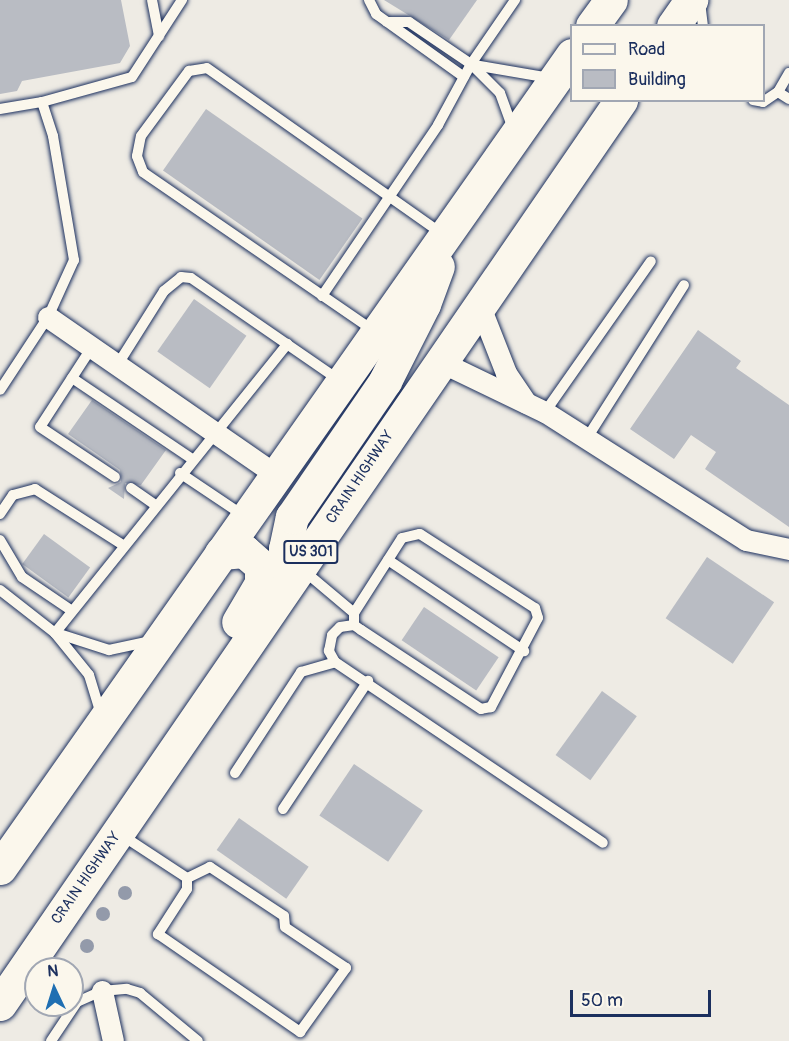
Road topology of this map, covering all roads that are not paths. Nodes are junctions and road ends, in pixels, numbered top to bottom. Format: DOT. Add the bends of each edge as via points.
graph roads {
  1 [pos="152,0"];
  2 [pos="182,0"];
  3 [pos="369,0"];
  4 [pos="515,0"];
  5 [pos="611,0"];
  6 [pos="691,0"];
  7 [pos="699,0"];
  8 [pos="387,22"];
  9 [pos="593,24"];
  10 [pos="674,24"];
  11 [pos="703,24"];
  12 [pos="159,36"];
  13 [pos="471,64"];
  14 [pos="563,67"];
  15 [pos="789,73"];
  16 [pos="464,77"];
  17 [pos="778,92"];
  18 [pos="789,99"];
  19 [pos="765,101"];
  20 [pos="42,102"];
  21 [pos="620,102"];
  22 [pos="0,109"];
  23 [pos="515,135"];
  24 [pos="388,196"];
  25 [pos="441,241"];
  26 [pos="651,261"];
  27 [pos="684,285"];
  28 [pos="322,296"];
  29 [pos="479,304"];
  30 [pos="48,317"];
  31 [pos="376,333"];
  32 [pos="287,344"];
  33 [pos="93,347"];
  34 [pos="439,361"];
  35 [pos="118,364"];
  36 [pos="72,378"];
  37 [pos="342,382"];
  38 [pos="0,390"];
  39 [pos="536,408"];
  40 [pos="218,431"];
  41 [pos="587,438"];
  42 [pos="192,459"];
  43 [pos="180,473"];
  44 [pos="276,475"];
  45 [pos="115,477"];
  46 [pos="131,488"];
  47 [pos="155,505"];
  48 [pos="0,514"];
  49 [pos="246,518"];
  50 [pos="0,540"];
  51 [pos="123,545"];
  52 [pos="789,549"];
  53 [pos="221,553"];
  54 [pos="388,560"];
  55 [pos="300,568"];
  56 [pos="0,590"];
  57 [pos="72,611"];
  58 [pos="354,613"];
  59 [pos="354,625"];
  60 [pos="56,633"];
  61 [pos="161,639"];
  62 [pos="524,651"];
  63 [pos="336,662"];
  64 [pos="368,681"];
  65 [pos="102,723"];
  66 [pos="235,773"];
  67 [pos="283,809"];
  68 [pos="114,837"];
  69 [pos="12,838"];
  70 [pos="603,843"];
  71 [pos="0,868"];
  72 [pos="188,878"];
  73 [pos="40,957"];
  74 [pos="24,979"];
  75 [pos="102,991"];
  76 [pos="84,998"];
  77 [pos="0,1004"];
  78 [pos="65,1017"];
  79 [pos="51,1041"];
  80 [pos="113,1041"];
  81 [pos="198,1041"];
  1 -- 12 [label="lane"];
  2 -- 12 [label="lane"];
  3 -- 8 [label="lane"];
  4 -- 13 [label="lane"];
  5 -- 9 [label="highway"];
  6 -- 10 [label="highway"];
  7 -- 11 [label="lane"];
  8 -- 13 [label="lane" via="409,22"];
  8 -- 16 [label="lane"];
  12 -- 20 [label="lane" via="132,77"];
  13 -- 14 [label="lane"];
  13 -- 16 [label="lane"];
  13 -- 23 [label="lane" via="500,93"];
  14 -- 23 [label="highway"];
  15 -- 17 [label="lane"];
  16 -- 24 [label="lane" via="438,125"];
  17 -- 18 [label="lane"];
  17 -- 19 [label="lane"];
  20 -- 22 [label="lane"];
  20 -- 30 [label="lane" via="53,136 74,246 74,260"];
  21 -- 29 [label="highway, CRAIN HIGHWAY / US 301"];
  23 -- 25 [label="highway"];
  24 -- 25 [label="lane"];
  24 -- 28 [label="lane"];
  24 -- 28 [label="lane" via="207,68 189,71 141,136 137,156 143,172"];
  25 -- 31 [label="highway"];
  25 -- 55 [label="highway" via="438,272 401,351 292,517 285,549 289,561"];
  26 -- 39 [label="lane"];
  27 -- 41 [label="lane"];
  28 -- 31 [label="lane"];
  29 -- 34 [label="highway, CRAIN HIGHWAY / US 301"];
  29 -- 39 [label="street" via="506,373"];
  30 -- 33 [label="street"];
  30 -- 38 [label="lane"];
  31 -- 37 [label="highway"];
  32 -- 35 [label="lane" via="192,278 181,277 164,291"];
  32 -- 37 [label="lane"];
  32 -- 40 [label="lane"];
  33 -- 35 [label="street"];
  33 -- 36 [label="lane"];
  34 -- 39 [label="street"];
  34 -- 55 [label="highway, CRAIN HIGHWAY / US 301"];
  35 -- 40 [label="street"];
  36 -- 42 [label="lane"];
  36 -- 45 [label="lane" via="40,427"];
  37 -- 44 [label="highway"];
  39 -- 41 [label="street"];
  40 -- 42 [label="lane"];
  40 -- 44 [label="street"];
  41 -- 52 [label="street" via="746,540"];
  42 -- 43 [label="lane"];
  43 -- 47 [label="lane"];
  43 -- 49 [label="lane"];
  44 -- 49 [label="highway"];
  46 -- 47 [label="lane"];
  47 -- 51 [label="lane"];
  48 -- 51 [label="lane" via="13,495 35,489 46,492"];
  49 -- 53 [label="highway"];
  50 -- 57 [label="lane" via="22,577"];
  51 -- 57 [label="lane"];
  53 -- 61 [label="highway"];
  53 -- 68 [label="highway" via="238,550 255,559 261,566 261,583 115,817"];
  54 -- 58 [label="lane"];
  54 -- 62 [label="lane"];
  54 -- 62 [label="lane" via="402,538 420,534 535,608 537,628"];
  55 -- 58 [label="lane"];
  55 -- 68 [label="highway, CRAIN HIGHWAY / US 301"];
  56 -- 60 [label="lane"];
  57 -- 60 [label="lane"];
  58 -- 59 [label="lane"];
  59 -- 62 [label="lane" via="481,710 491,707"];
  59 -- 63 [label="lane" via="340,627 332,635 329,651"];
  60 -- 61 [label="lane" via="108,650"];
  60 -- 65 [label="lane" via="89,675 99,698"];
  61 -- 65 [label="highway"];
  63 -- 64 [label="lane"];
  63 -- 66 [label="lane" via="301,672"];
  64 -- 67 [label="lane"];
  64 -- 70 [label="lane" via="486,767"];
  65 -- 69 [label="highway"];
  68 -- 72 [label="lane"];
  68 -- 73 [label="highway, CRAIN HIGHWAY / US 301"];
  69 -- 71 [label="highway"];
  72 -- 72 [label="lane" via="210,867 284,916 285,927 346,968 300,1032 158,934 187,889"];
  74 -- 77 [label="highway, CRAIN HIGHWAY / US 301"];
  75 -- 76 [label="lane"];
  75 -- 80 [label="street"];
  75 -- 81 [label="lane" via="140,993"];
  78 -- 79 [label="lane"];
}
